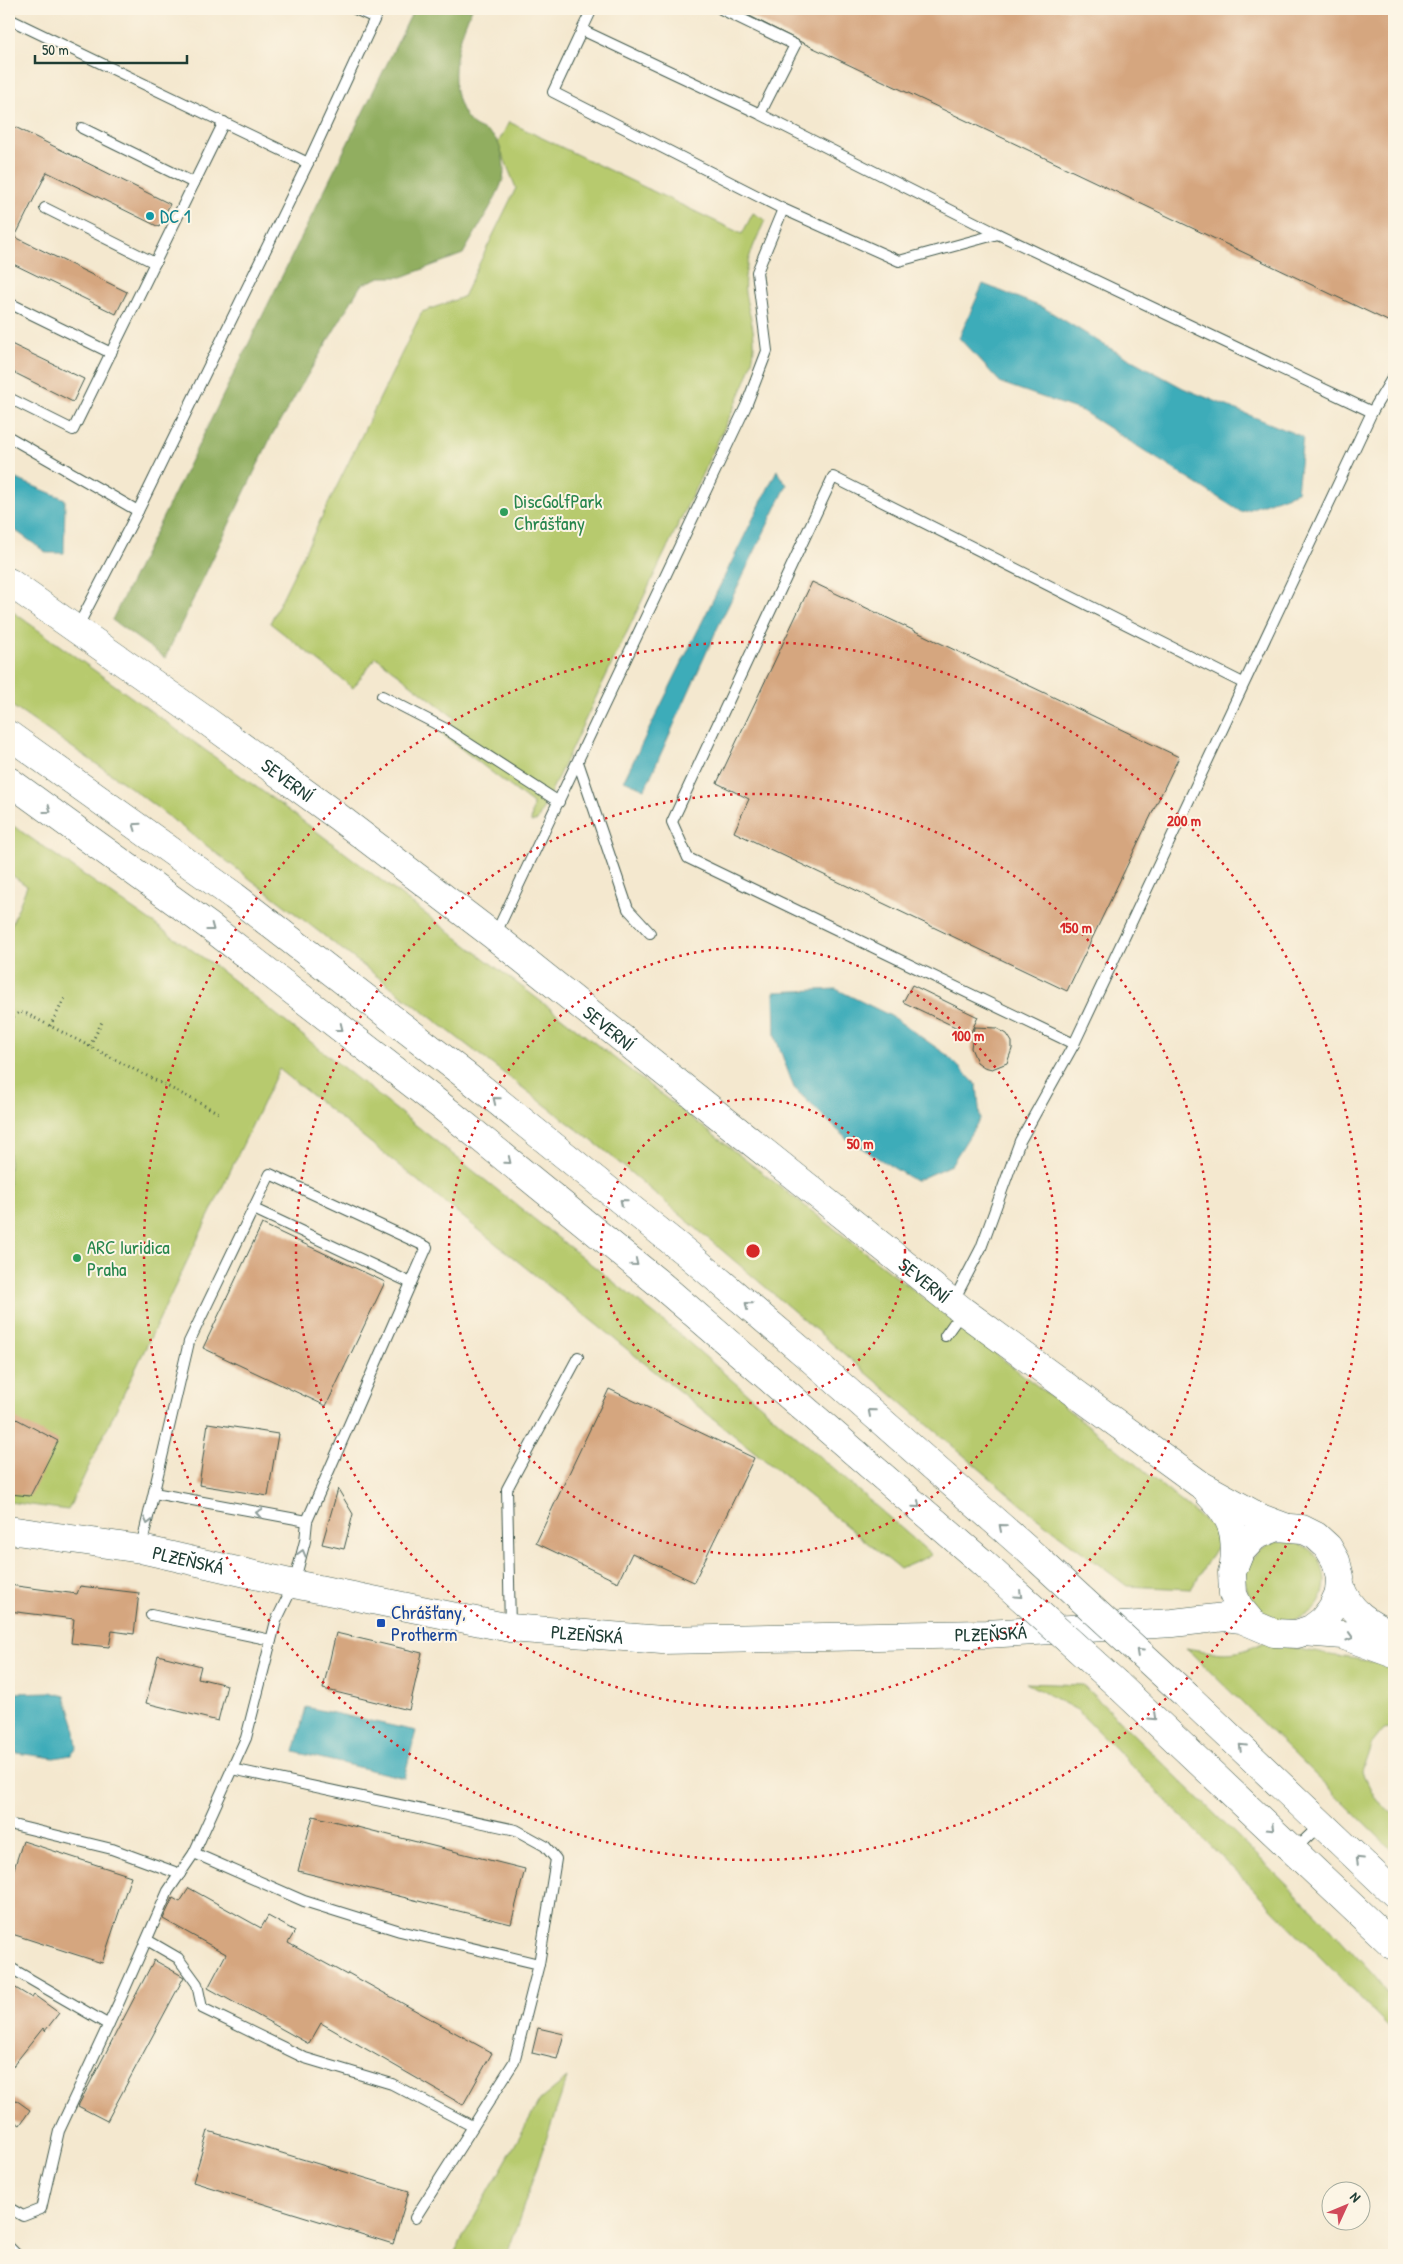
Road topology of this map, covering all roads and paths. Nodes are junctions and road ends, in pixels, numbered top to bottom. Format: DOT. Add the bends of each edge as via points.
graph roads {
  1 [pos="355,9"];
  2 [pos="592,9"];
  3 [pos="721,9"];
  4 [pos="9,19"];
  5 [pos="582,30"];
  6 [pos="760,114"];
  7 [pos="224,122"];
  8 [pos="82,128"];
  9 [pos="308,162"];
  10 [pos="194,183"];
  11 [pos="45,208"];
  12 [pos="782,209"];
  13 [pos="998,234"];
  14 [pos="154,264"];
  15 [pos="9,303"];
  16 [pos="111,353"];
  17 [pos="1394,375"];
  18 [pos="9,398"];
  19 [pos="1372,412"];
  20 [pos="9,437"];
  21 [pos="138,511"];
  22 [pos="9,582"];
  23 [pos="77,629"];
  24 [pos="1243,683"];
  25 [pos="382,696"];
  26 [pos="9,735"];
  27 [pos="578,762"];
  28 [pos="9,781"];
  29 [pos="559,802"];
  30 [pos="650,933"];
  31 [pos="494,936"];
  32 [pos="66,996"];
  33 [pos="9,1020"];
  34 [pos="102,1022"];
  35 [pos="50,1026"];
  36 [pos="1074,1044"];
  37 [pos="90,1046"];
  38 [pos="218,1113"];
  39 [pos="254,1209"];
  40 [pos="411,1283"];
  41 [pos="958,1307"];
  42 [pos="945,1336"];
  43 [pos="578,1356"];
  44 [pos="1201,1485"];
  45 [pos="154,1493"];
  46 [pos="307,1522"];
  47 [pos="1285,1527"];
  48 [pos="9,1530"];
  49 [pos="141,1548"];
  50 [pos="1233,1569"];
  51 [pos="294,1584"];
  52 [pos="1340,1585"];
  53 [pos="151,1615"];
  54 [pos="1173,1623"];
  55 [pos="1253,1624"];
  56 [pos="510,1628"];
  57 [pos="1304,1632"];
  58 [pos="1394,1635"];
  59 [pos="271,1640"];
  60 [pos="1394,1654"];
  61 [pos="232,1768"];
  62 [pos="9,1824"];
  63 [pos="1321,1824"];
  64 [pos="1294,1850"];
  65 [pos="194,1853"];
  66 [pos="180,1874"];
  67 [pos="1331,1885"];
  68 [pos="1394,1894"];
  69 [pos="147,1940"];
  70 [pos="1394,1946"];
  71 [pos="539,1964"];
  72 [pos="1394,1965"];
  73 [pos="9,1967"];
  74 [pos="108,2025"];
  75 [pos="472,2126"];
  76 [pos="9,2208"];
  77 [pos="415,2218"];
  78 [pos="9,2247"];
  79 [pos="17,2255"];
  1 -- 9 [label="lane" via="375,18"];
  2 -- 5 [label="lane"];
  3 -- 6 [label="lane" via="795,45"];
  4 -- 7 [label="lane"];
  5 -- 6 [label="lane"];
  5 -- 12 [label="lane" via="553,92"];
  6 -- 13 [label="lane"];
  7 -- 9 [label="lane"];
  7 -- 10 [label="lane"];
  8 -- 10 [label="lane"];
  9 -- 21 [label="lane"];
  10 -- 14 [label="lane"];
  11 -- 14 [label="lane"];
  12 -- 13 [label="lane" via="899,261"];
  12 -- 27 [label="lane" via="757,272 767,351 746,406"];
  13 -- 19 [label="lane"];
  14 -- 16 [label="lane"];
  15 -- 16 [label="lane"];
  16 -- 18 [label="lane" via="73,430"];
  17 -- 19 [label="lane"];
  19 -- 24 [label="lane"];
  20 -- 21 [label="lane"];
  21 -- 23 [label="lane"];
  22 -- 23 [label="main road, SEVERNÍ"];
  23 -- 31 [label="main road, SEVERNÍ" via="321,804"];
  24 -- 36 [label="lane"];
  24 -- 36 [label="lane" via="833,477 672,822 688,858"];
  25 -- 29 [label="lane" via="446,729"];
  63 -- 26 [label="main road, one-way, bridge" via="1038,1560 690,1256 465,1075 234,896"];
  27 -- 29 [label="lane"];
  27 -- 30 [label="lane" via="628,909"];
  28 -- 64 [label="main road, one-way, bridge" via="209,926 440,1106 660,1284 983,1563"];
  29 -- 31 [label="lane"];
  31 -- 41 [label="main road, SEVERNÍ"];
  32 -- 35 [label="path"];
  33 -- 35 [label="path" via="20,1012"];
  34 -- 37 [label="path"];
  35 -- 37 [label="path"];
  36 -- 41 [label="lane" via="1020,1141"];
  37 -- 38 [label="path"];
  39 -- 40 [label="lane"];
  39 -- 40 [label="lane" via="270,1174 427,1247"];
  39 -- 45 [label="lane" via="189,1342"];
  40 -- 46 [label="lane"];
  41 -- 42 [label="lane"];
  41 -- 44 [label="main road, SEVERNÍ"];
  43 -- 56 [label="lane" via="507,1489"];
  44 -- 47 [label="main road, SEVERNÍ" via="1261,1518"];
  44 -- 50 [label="main road, SEVERNÍ" via="1223,1508 1232,1524 1235,1540"];
  46 -- 45 [label="lane, one-way"];
  45 -- 49 [label="lane, one-way"];
  51 -- 46 [label="lane, one-way"];
  47 -- 50 [label="main road, PLZEŇSKÁ" via="1269,1529 1255,1536 1240,1552"];
  47 -- 52 [label="main road, PLZEŇSKÁ" via="1309,1532 1328,1547 1339,1569"];
  48 -- 49 [label="main road, PLZEŇSKÁ"];
  49 -- 51 [label="main road, PLZEŇSKÁ"];
  50 -- 54 [label="main road, PLZEŇSKÁ" via="1226,1584 1211,1601"];
  50 -- 55 [label="main road" via="1232,1586 1236,1600"];
  51 -- 56 [label="main road, PLZEŇSKÁ"];
  51 -- 59 [label="lane"];
  52 -- 57 [label="main road, PLZEŇSKÁ" via="1328,1615"];
  52 -- 58 [label="main road, PLZEŇSKÁ" via="1353,1610"];
  53 -- 59 [label="lane"];
  54 -- 55 [label="main road, PLZEŇSKÁ" via="1225,1617"];
  54 -- 56 [label="main road, PLZEŇSKÁ" via="986,1634 662,1640"];
  55 -- 57 [label="main road, PLZEŇSKÁ" via="1282,1635"];
  57 -- 60 [label="main road, PLZEŇSKÁ, one-way" via="1342,1635"];
  59 -- 61 [label="lane" via="246,1738"];
  61 -- 65 [label="lane"];
  61 -- 71 [label="lane" via="516,1830 545,1846 556,1859"];
  62 -- 66 [label="lane" via="112,1849"];
  63 -- 64 [label="lane"];
  68 -- 63 [label="main road, one-way"];
  64 -- 67 [label="main road"];
  65 -- 66 [label="lane"];
  65 -- 71 [label="lane" via="304,1901 400,1931"];
  66 -- 69 [label="lane" via="168,1890"];
  67 -- 70 [label="main road"];
  67 -- 72 [label="main road"];
  69 -- 74 [label="lane"];
  69 -- 75 [label="lane" via="178,1958 197,1984 202,2008 305,2058 392,2084"];
  71 -- 75 [label="lane" via="514,2062"];
  73 -- 74 [label="lane"];
  74 -- 76 [label="lane" via="59,2131 41,2209 22,2216"];
  75 -- 77 [label="lane"];
  78 -- 79 [label="lane"];
}
